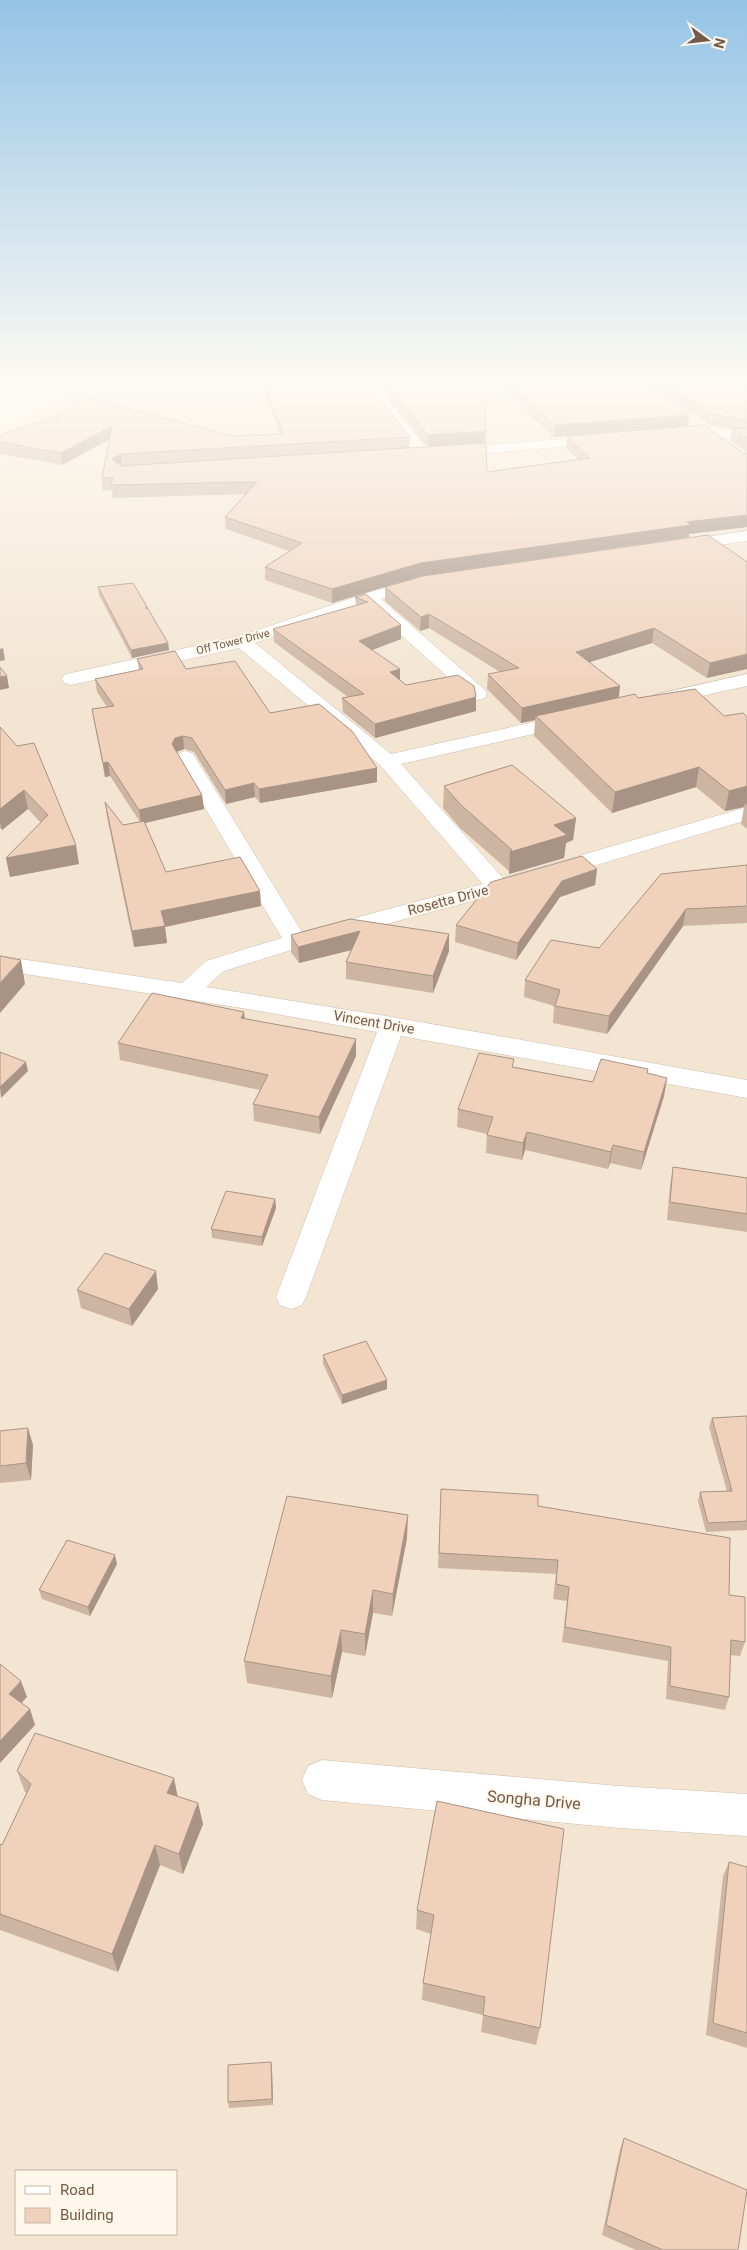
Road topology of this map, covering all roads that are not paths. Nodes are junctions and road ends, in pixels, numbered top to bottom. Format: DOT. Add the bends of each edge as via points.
graph roads {
  1 [pos="747,536"];
  2 [pos="658,549"];
  3 [pos="441,580"];
  4 [pos="369,598"];
  5 [pos="243,642"];
  6 [pos="71,679"];
  7 [pos="747,680"];
  8 [pos="478,694"];
  9 [pos="640,704"];
  10 [pos="591,715"];
  11 [pos="185,757"];
  12 [pos="387,761"];
  13 [pos="747,813"];
  14 [pos="498,887"];
  15 [pos="296,941"];
  16 [pos="0,963"];
  17 [pos="187,992"];
  18 [pos="392,1025"];
  19 [pos="747,1089"];
  20 [pos="291,1297"];
  21 [pos="322,1780"];
  22 [pos="747,1815"];
  1 -- 2 [label="street"];
  3 -- 4 [label="street, Off Tower Drive"];
  4 -- 5 [label="street, Off Tower Drive"];
  4 -- 8 [label="street"];
  5 -- 6 [label="street, Off Tower Drive"];
  5 -- 12 [label="street"];
  7 -- 9 [label="street"];
  10 -- 12 [label="street"];
  11 -- 15 [label="street"];
  12 -- 14 [label="street"];
  13 -- 14 [label="street, Rosetta Drive"];
  14 -- 15 [label="street, Rosetta Drive"];
  15 -- 17 [label="street, Rosetta Drive" via="215,966"];
  16 -- 17 [label="street, Vincent Drive"];
  17 -- 18 [label="street, Vincent Drive"];
  18 -- 19 [label="street, Vincent Drive"];
  18 -- 20 [label="street"];
  21 -- 22 [label="street, Songha Drive" via="619,1807"];
}
